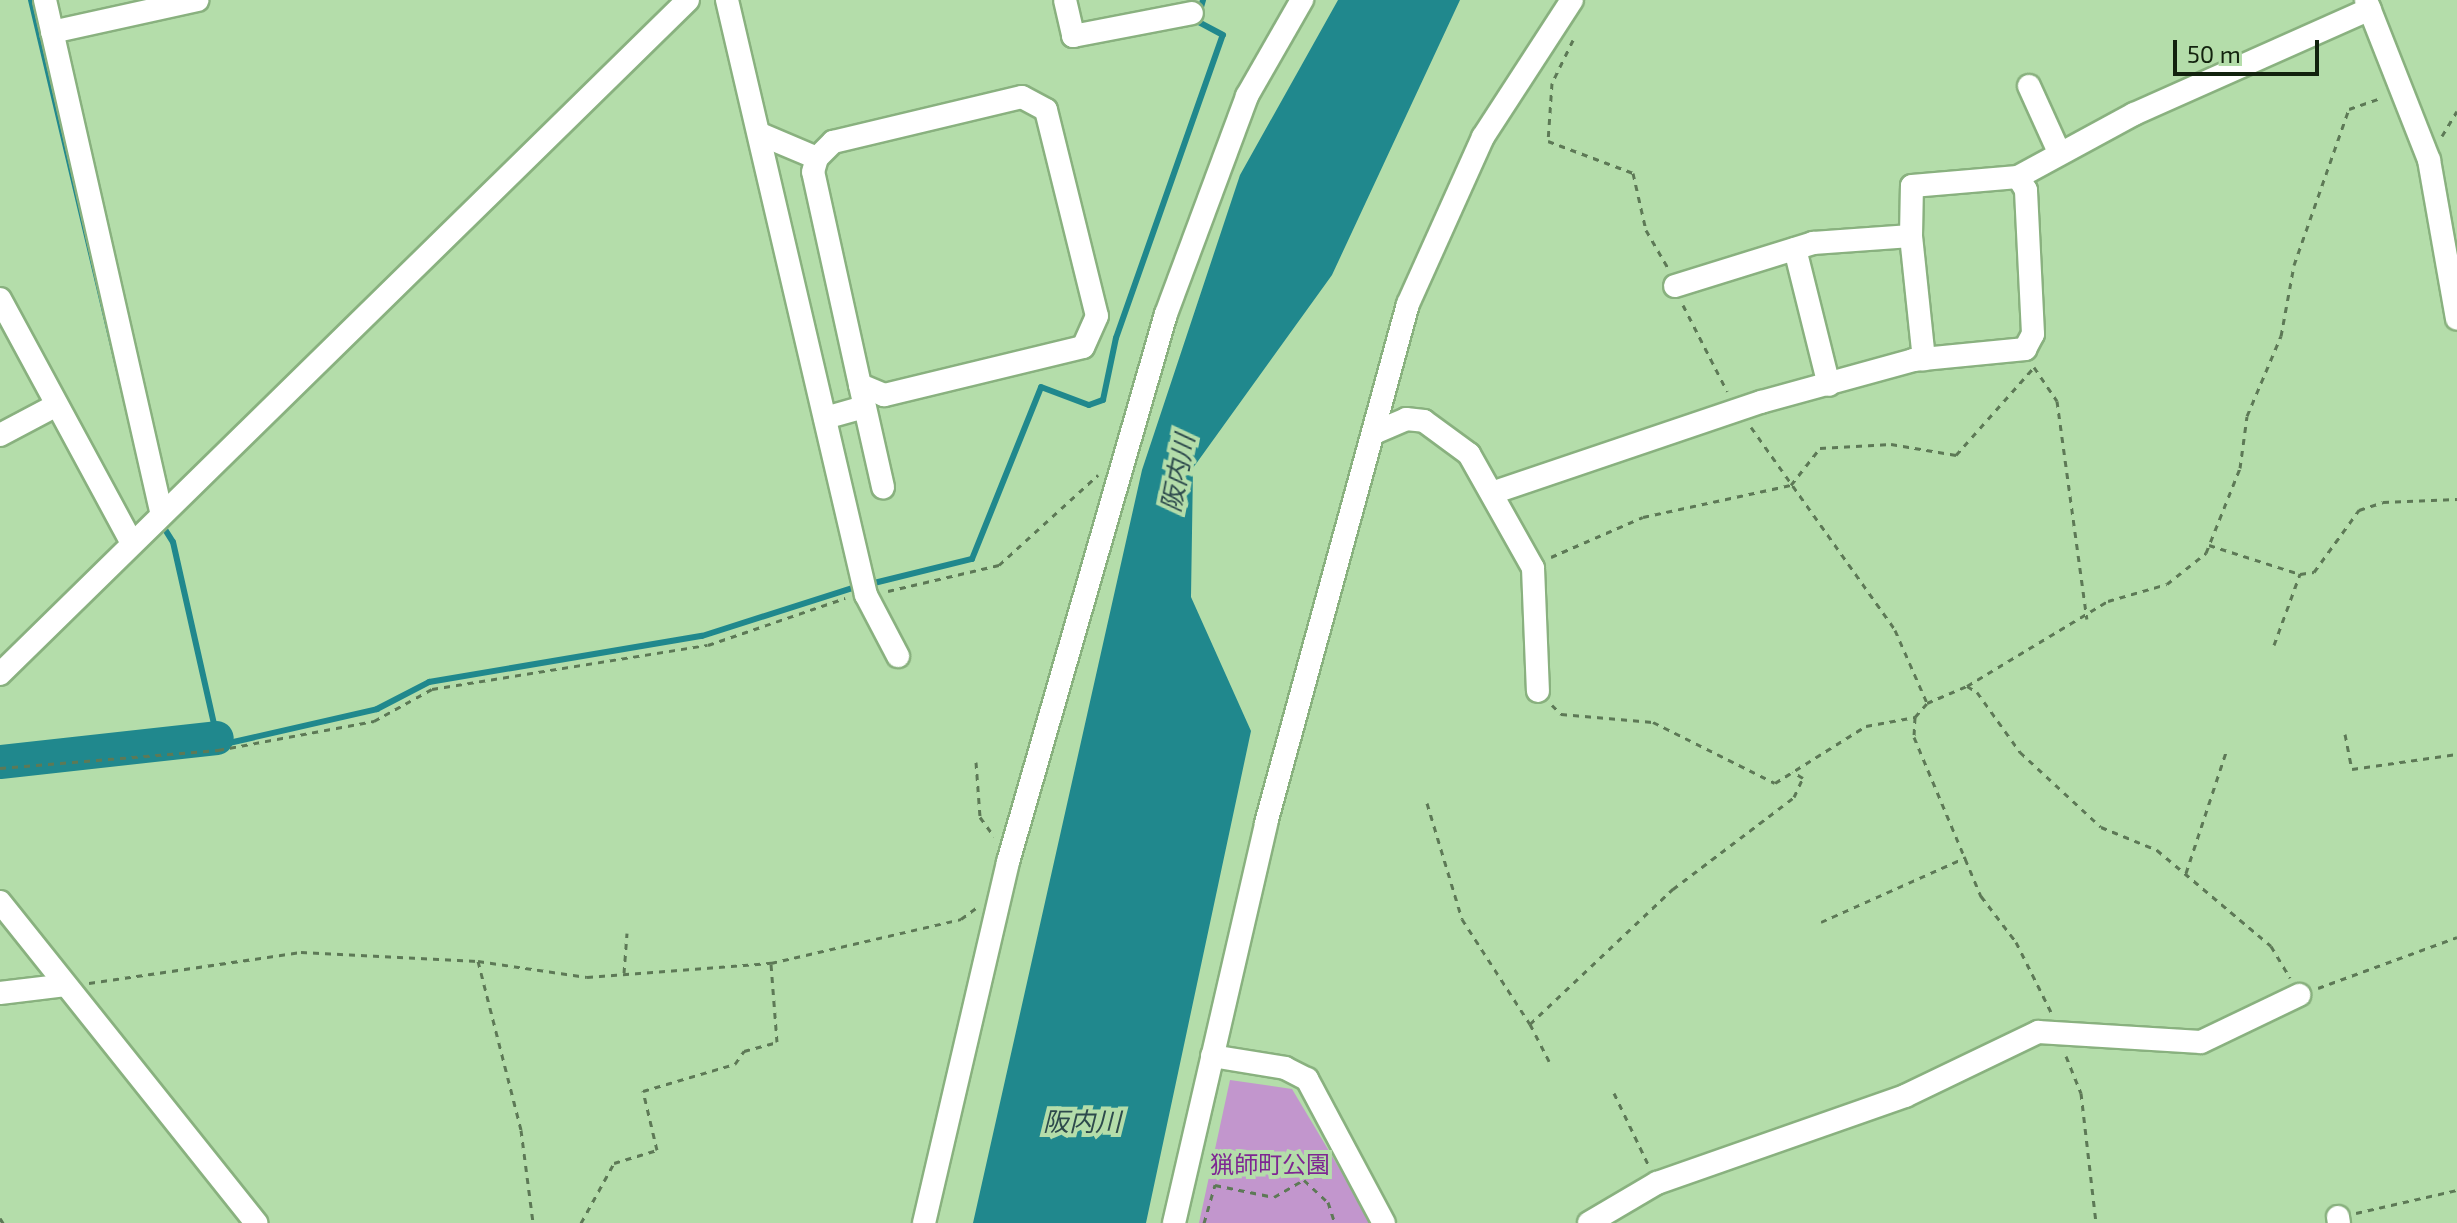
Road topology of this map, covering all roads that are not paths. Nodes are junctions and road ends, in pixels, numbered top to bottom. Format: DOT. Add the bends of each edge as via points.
graph roads {
  1 [pos="45,0"];
  2 [pos="198,0"];
  3 [pos="688,0"];
  4 [pos="727,0"];
  5 [pos="1065,0"];
  6 [pos="1302,0"];
  7 [pos="1572,0"];
  8 [pos="2368,5"];
  9 [pos="1192,13"];
  10 [pos="52,32"];
  11 [pos="2029,86"];
  12 [pos="760,134"];
  13 [pos="2059,152"];
  14 [pos="817,158"];
  15 [pos="2018,177"];
  16 [pos="1911,236"];
  17 [pos="1795,249"];
  18 [pos="1675,286"];
  19 [pos="0,299"];
  20 [pos="2457,319"];
  21 [pos="5,327"];
  22 [pos="1924,359"];
  23 [pos="1829,385"];
  24 [pos="862,396"];
  25 [pos="55,406"];
  26 [pos="825,418"];
  27 [pos="1376,432"];
  28 [pos="0,435"];
  29 [pos="883,487"];
  30 [pos="1492,493"];
  31 [pos="161,511"];
  32 [pos="131,541"];
  33 [pos="898,656"];
  34 [pos="0,674"];
  35 [pos="1538,691"];
  36 [pos="0,902"];
  37 [pos="66,985"];
  38 [pos="0,993"];
  39 [pos="2299,995"];
  40 [pos="1212,1056"];
  41 [pos="256,1223"];
  42 [pos="924,1223"];
  43 [pos="1174,1223"];
  44 [pos="1384,1223"];
  45 [pos="1589,1223"];
  1 -- 10 [label="street"];
  2 -- 10 [label="street"];
  3 -- 31 [label="street"];
  4 -- 12 [label="street"];
  5 -- 9 [label="street" via="1073,36"];
  6 -- 42 [label="street" via="1247,96 1212,181 1125,460 1008,862"];
  7 -- 27 [label="street" via="1498,112 1455,197 1408,304 1378,401"];
  8 -- 13 [label="street"];
  8 -- 20 [label="street" via="2429,160"];
  10 -- 31 [label="street"];
  11 -- 13 [label="street"];
  12 -- 14 [label="street"];
  12 -- 26 [label="street"];
  13 -- 15 [label="street"];
  14 -- 24 [label="street" via="813,172"];
  14 -- 24 [label="street" via="833,142 1022,97 1046,110 1097,316 1083,347"];
  15 -- 16 [label="street" via="1912,186"];
  15 -- 22 [label="street" via="2026,190 2033,334 2025,349"];
  16 -- 17 [label="street"];
  16 -- 22 [label="street"];
  17 -- 18 [label="street"];
  17 -- 23 [label="street"];
  19 -- 21 [label="street"];
  21 -- 25 [label="street"];
  22 -- 23 [label="street"];
  23 -- 30 [label="street" via="1739,409"];
  24 -- 26 [label="street"];
  24 -- 29 [label="street"];
  25 -- 28 [label="street"];
  25 -- 32 [label="street"];
  26 -- 33 [label="street" via="866,595"];
  27 -- 30 [label="street" via="1406,419 1424,421 1469,454"];
  27 -- 40 [label="street" via="1358,468"];
  30 -- 35 [label="street" via="1533,568"];
  31 -- 32 [label="street"];
  32 -- 34 [label="street"];
  36 -- 37 [label="street"];
  37 -- 38 [label="street"];
  37 -- 41 [label="street"];
  39 -- 45 [label="street" via="2201,1042 2038,1032 1905,1096 1657,1183"];
  40 -- 43 [label="street"];
  40 -- 44 [label="street" via="1285,1068 1307,1079"];
}
